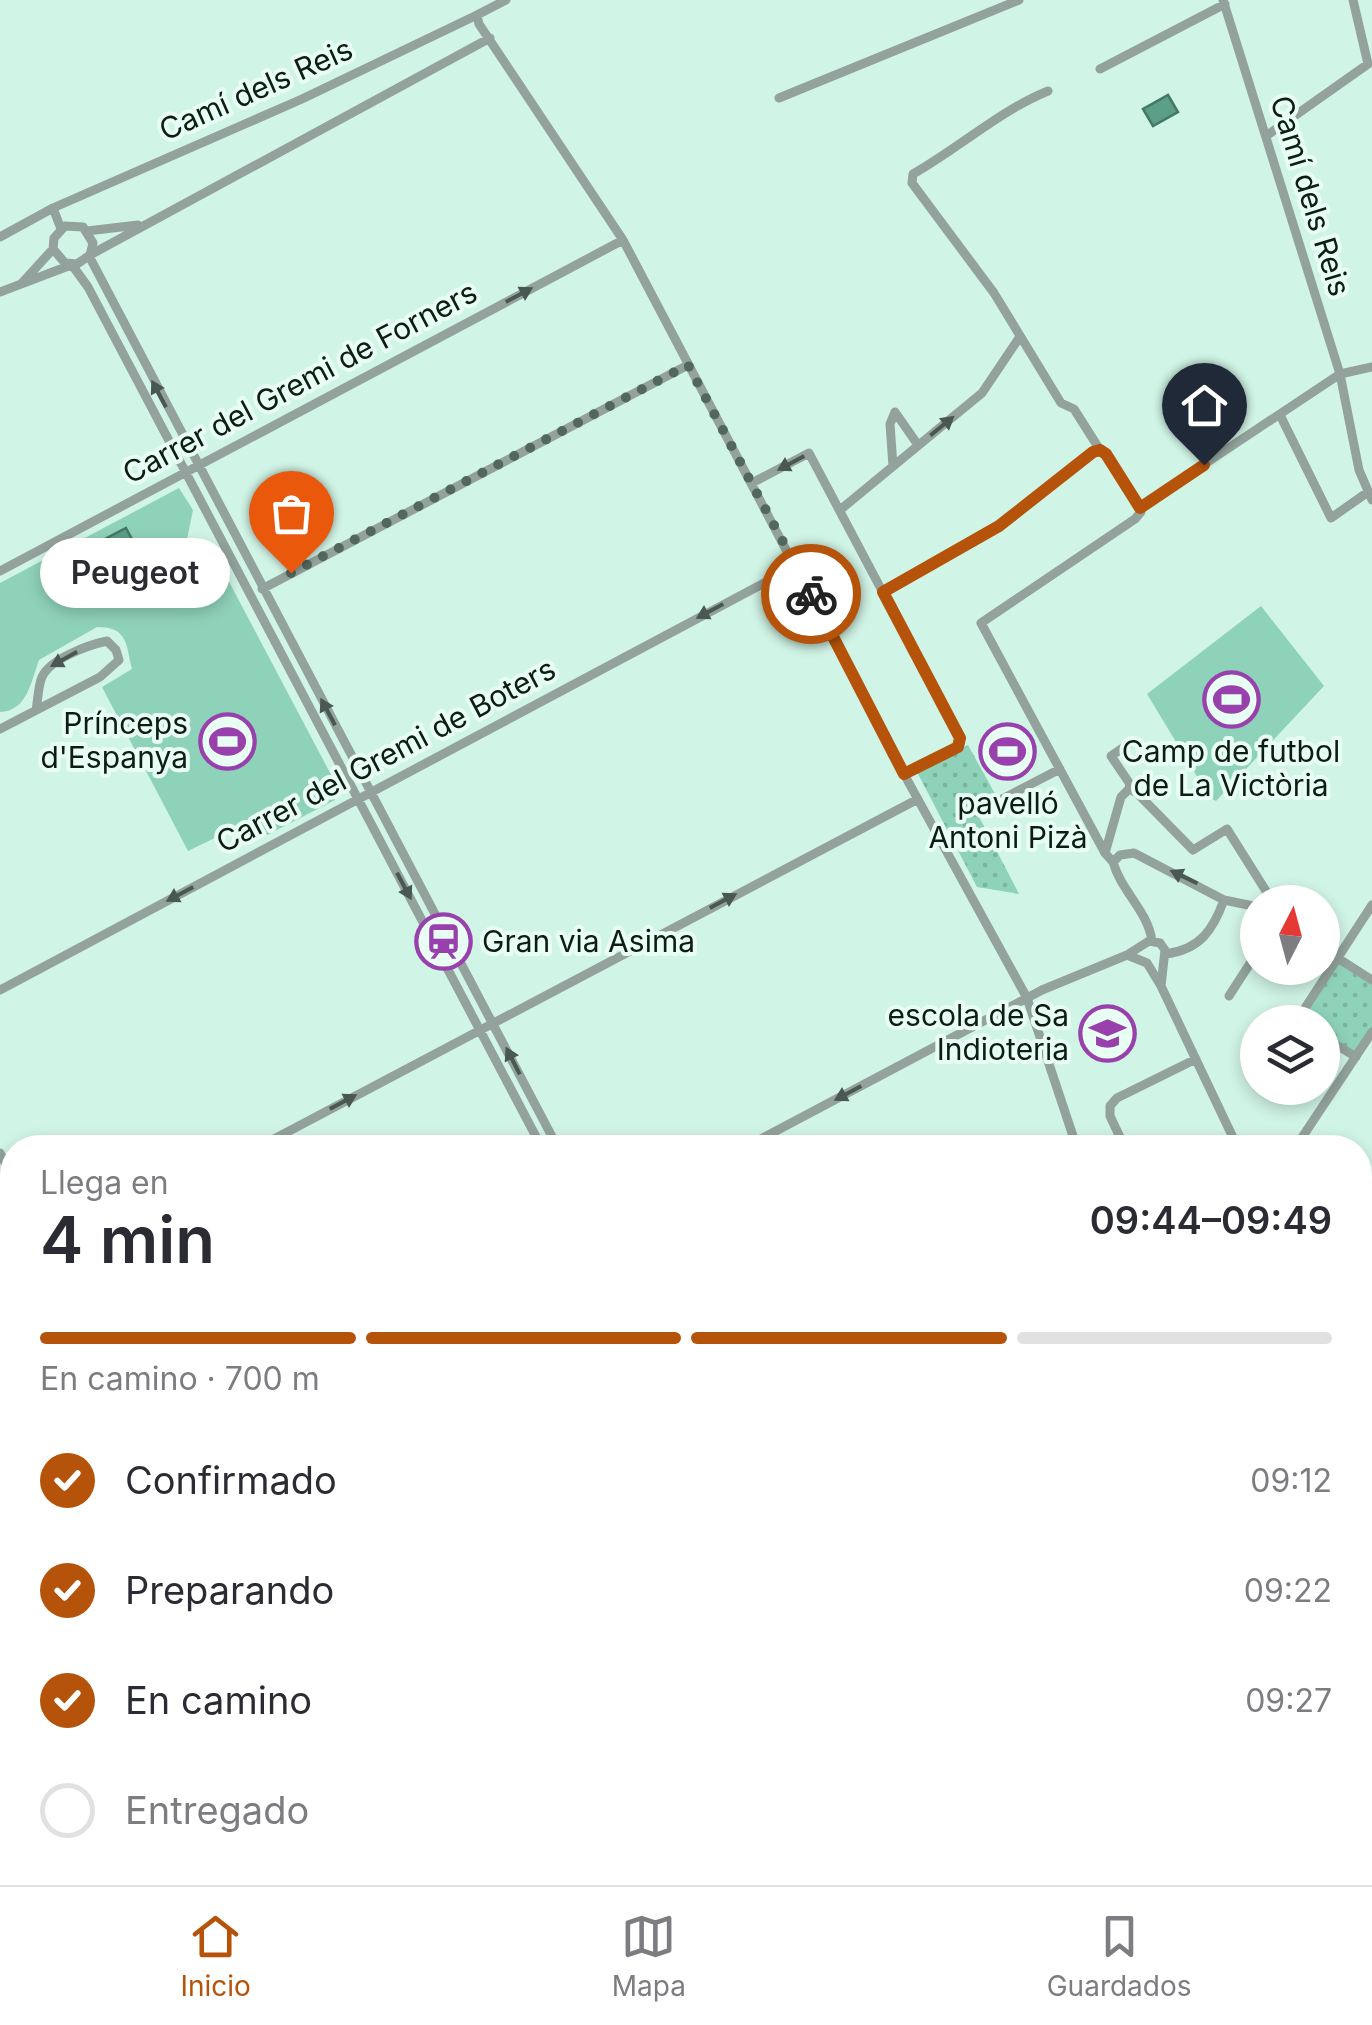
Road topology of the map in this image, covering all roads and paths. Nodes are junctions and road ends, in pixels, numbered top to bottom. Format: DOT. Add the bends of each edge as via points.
graph roads {
  1 [pos="506,0"];
  2 [pos="1019,0"];
  3 [pos="1353,0"];
  4 [pos="1224,2"];
  5 [pos="477,14"];
  6 [pos="490,38"];
  7 [pos="1100,69"];
  8 [pos="1048,91"];
  9 [pos="779,98"];
  10 [pos="1266,136"];
  11 [pos="53,208"];
  12 [pos="140,225"];
  13 [pos="60,229"];
  14 [pos="88,231"];
  15 [pos="0,237"];
  16 [pos="623,240"];
  17 [pos="53,250"];
  18 [pos="90,256"];
  19 [pos="71,265"];
  20 [pos="22,283"];
  21 [pos="0,292"];
  22 [pos="1019,338"];
  23 [pos="688,365"];
  24 [pos="1372,367"];
  25 [pos="1340,374"];
  26 [pos="1280,415"];
  27 [pos="918,445"];
  28 [pos="1100,450"];
  29 [pos="893,466"];
  30 [pos="197,467"];
  31 [pos="185,473"];
  32 [pos="752,483"];
  33 [pos="1370,496"];
  34 [pos="1140,508"];
  35 [pos="840,510"];
  36 [pos="796,566"];
  37 [pos="0,571"];
  38 [pos="262,588"];
  39 [pos="883,592"];
  40 [pos="36,710"];
  41 [pos="0,729"];
  42 [pos="1133,741"];
  43 [pos="1060,769"];
  44 [pos="904,774"];
  45 [pos="1129,789"];
  46 [pos="371,793"];
  47 [pos="358,799"];
  48 [pos="918,799"];
  49 [pos="977,812"];
  50 [pos="1105,854"];
  51 [pos="1113,862"];
  52 [pos="1262,885"];
  53 [pos="1224,900"];
  54 [pos="1240,903"];
  55 [pos="1372,905"];
  56 [pos="1148,943"];
  57 [pos="1165,955"];
  58 [pos="1340,955"];
  59 [pos="1126,956"];
  60 [pos="1340,959"];
  61 [pos="1145,962"];
  62 [pos="1240,978"];
  63 [pos="1372,980"];
  64 [pos="1162,986"];
  65 [pos="0,990"];
  66 [pos="1228,996"];
  67 [pos="1027,998"];
  68 [pos="493,1022"];
  69 [pos="479,1030"];
  70 [pos="1372,1032"];
  71 [pos="1340,1047"];
  72 [pos="1356,1057"];
  73 [pos="1196,1058"];
  74 [pos="281,1135"];
  75 [pos="535,1135"];
  76 [pos="551,1135"];
  77 [pos="769,1135"];
  78 [pos="1072,1135"];
  79 [pos="1119,1135"];
  80 [pos="1232,1135"];
  81 [pos="1304,1135"];
  1 -- 5 [label="street, Camí dels Reis"];
  2 -- 9 [label="street"];
  3 -- 10 [label="street" via="1368,64"];
  4 -- 7 [label="street"];
  4 -- 10 [label="street, Camí dels Reis"];
  5 -- 6 [label="street"];
  5 -- 11 [label="street, Camí dels Reis"];
  6 -- 12 [label="street"];
  6 -- 16 [label="street"];
  8 -- 22 [label="street" via="1022,101 913,174 912,183"];
  10 -- 25 [label="street, Camí dels Reis"];
  11 -- 13 [label="street"];
  11 -- 15 [label="street, Camí dels Reis"];
  12 -- 14 [label="street"];
  12 -- 18 [label="street"];
  13 -- 14 [label="street" via="77,225"];
  13 -- 17 [label="street"];
  14 -- 18 [label="street"];
  16 -- 23 [label="street"];
  30 -- 16 [label="street, Carrer del Gremi de Forners, one-way"];
  17 -- 19 [label="street"];
  17 -- 20 [label="street"];
  18 -- 19 [label="street"];
  30 -- 18 [label="street, one-way"];
  19 -- 20 [label="street"];
  19 -- 31 [label="street"];
  20 -- 21 [label="street"];
  27 -- 22 [label="street, one-way" via="982,393"];
  22 -- 28 [label="street"];
  23 -- 32 [label="street"];
  23 -- 38 [label="street"];
  24 -- 25 [label="street"];
  25 -- 26 [label="street"];
  25 -- 33 [label="street, Camí dels Reis"];
  26 -- 33 [label="street" via="1331,518"];
  26 -- 34 [label="street"];
  27 -- 29 [label="street"];
  27 -- 29 [label="street" via="895,412"];
  28 -- 34 [label="street"];
  28 -- 39 [label="street" via="999,526"];
  29 -- 35 [label="street"];
  30 -- 31 [label="street, Carrer del Gremi de Forners"];
  30 -- 38 [label="street"];
  31 -- 37 [label="street, Carrer del Gremi de Forners"];
  31 -- 47 [label="street"];
  35 -- 32 [label="street, one-way" via="810,453"];
  32 -- 36 [label="street"];
  34 -- 43 [label="street" via="1135,519 981,623"];
  35 -- 39 [label="street"];
  36 -- 44 [label="street"];
  36 -- 46 [label="street, Carrer del Gremi de Boters, one-way"];
  46 -- 38 [label="street, one-way"];
  39 -- 44 [label="street" via="960,738 958,747"];
  40 -- 40 [label="street, one-way" via="114,668 116,650 107,641 94,644 50,666"];
  40 -- 41 [label="street"];
  42 -- 45 [label="street" via="1111,756"];
  43 -- 49 [label="street"];
  43 -- 50 [label="street"];
  44 -- 48 [label="street"];
  45 -- 50 [label="street" via="1121,796"];
  45 -- 52 [label="street" via="1193,850 1227,829"];
  46 -- 47 [label="street, Carrer del Gremi de Boters"];
  46 -- 68 [label="street"];
  47 -- 65 [label="street, Carrer del Gremi de Boters, one-way"];
  47 -- 69 [label="street, one-way"];
  48 -- 67 [label="street"];
  68 -- 48 [label="street, one-way"];
  50 -- 51 [label="street"];
  53 -- 51 [label="street, one-way" via="1134,853"];
  51 -- 56 [label="street" via="1145,919"];
  53 -- 54 [label="street"];
  53 -- 57 [label="street" via="1214,928 1200,942"];
  55 -- 58 [label="street"];
  56 -- 57 [label="street" via="1160,943"];
  56 -- 59 [label="street"];
  56 -- 61 [label="street" via="1141,954"];
  57 -- 61 [label="street" via="1157,964"];
  57 -- 64 [label="street"];
  59 -- 61 [label="street"];
  59 -- 67 [label="street"];
  60 -- 63 [label="street"];
  61 -- 64 [label="street"];
  62 -- 66 [label="street"];
  64 -- 73 [label="street"];
  67 -- 77 [label="street, one-way"];
  67 -- 78 [label="street"];
  68 -- 69 [label="street"];
  76 -- 68 [label="street, one-way"];
  74 -- 69 [label="street, one-way"];
  69 -- 75 [label="street"];
  70 -- 72 [label="street"];
  71 -- 72 [label="street"];
  72 -- 81 [label="street"];
  73 -- 79 [label="street" via="1118,1098 1110,1116"];
  73 -- 80 [label="street"];
}
